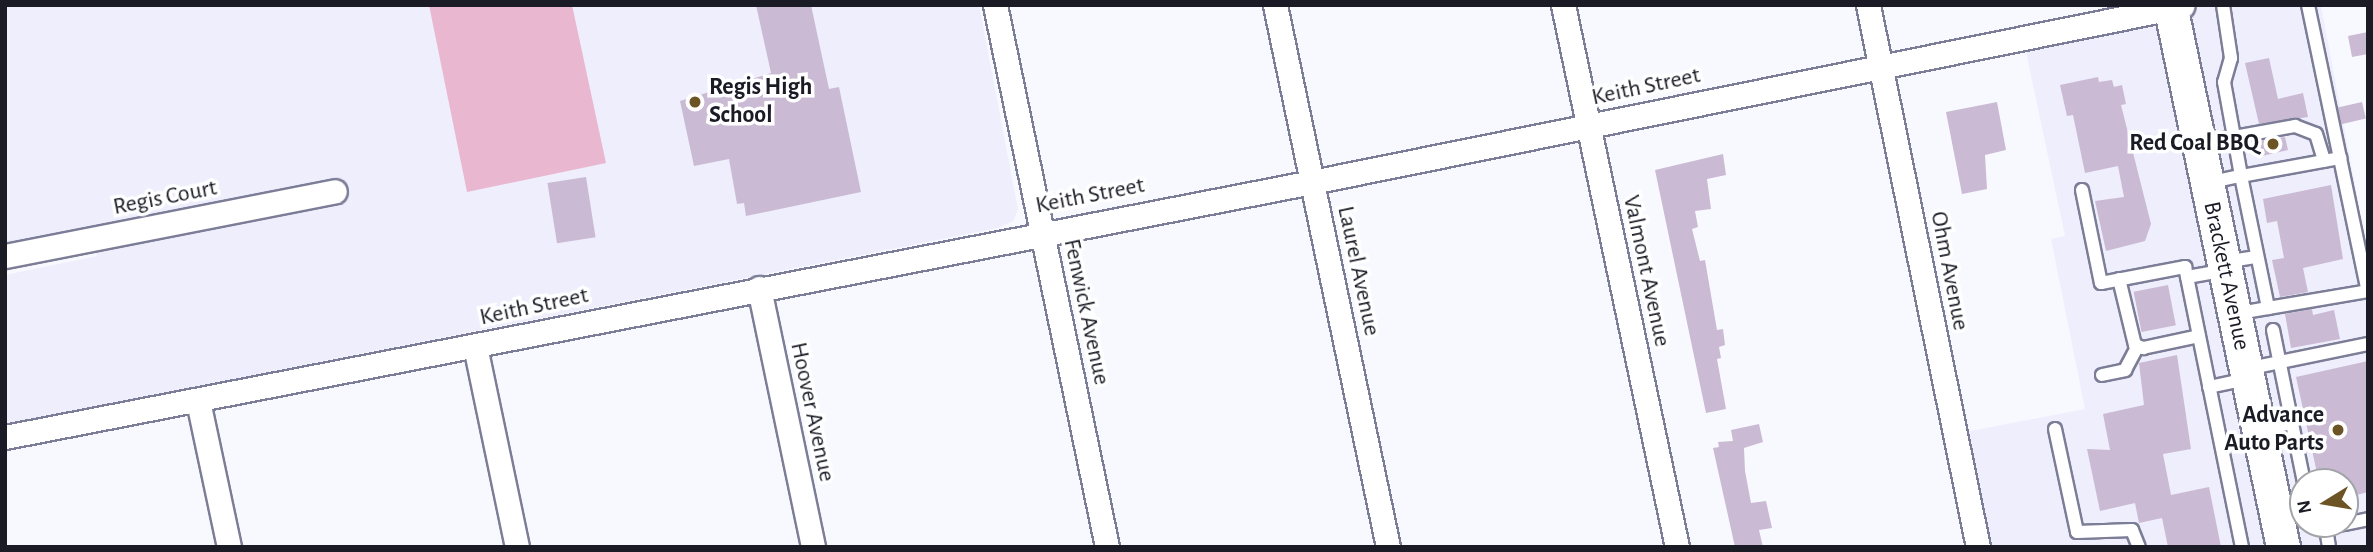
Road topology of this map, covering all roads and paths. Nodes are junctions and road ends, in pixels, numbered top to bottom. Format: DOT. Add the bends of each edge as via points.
graph roads {
  1 [pos="995,5"];
  2 [pos="1275,5"];
  3 [pos="1563,5"];
  4 [pos="1868,5"];
  5 [pos="2223,5"];
  6 [pos="2308,5"];
  7 [pos="2175,6"];
  8 [pos="1881,65"];
  9 [pos="1589,126"];
  10 [pos="2233,139"];
  11 [pos="2199,144"];
  12 [pos="2340,158"];
  13 [pos="2324,161"];
  14 [pos="2241,176"];
  15 [pos="1312,182"];
  16 [pos="2207,183"];
  17 [pos="2082,190"];
  18 [pos="335,191"];
  19 [pos="1042,232"];
  20 [pos="5,256"];
  21 [pos="2257,257"];
  22 [pos="2224,266"];
  23 [pos="2188,277"];
  24 [pos="2119,279"];
  25 [pos="759,288"];
  26 [pos="2368,291"];
  27 [pos="2268,308"];
  28 [pos="2234,314"];
  29 [pos="2273,330"];
  30 [pos="2199,336"];
  31 [pos="2368,344"];
  32 [pos="475,346"];
  33 [pos="2138,346"];
  34 [pos="2279,362"];
  35 [pos="2102,374"];
  36 [pos="2247,374"];
  37 [pos="2209,387"];
  38 [pos="198,401"];
  39 [pos="2291,423"];
  40 [pos="2055,429"];
  41 [pos="2259,430"];
  42 [pos="5,437"];
  43 [pos="2301,468"];
  44 [pos="229,547"];
  45 [pos="517,547"];
  46 [pos="813,547"];
  47 [pos="1107,547"];
  48 [pos="1388,547"];
  49 [pos="1677,547"];
  50 [pos="1978,547"];
  51 [pos="2139,547"];
  52 [pos="2242,547"];
  53 [pos="2283,547"];
  1 -- 19 [label="street, Fenwick Avenue"];
  2 -- 15 [label="street, Laurel Avenue"];
  3 -- 9 [label="street, Valmont Avenue"];
  4 -- 8 [label="street, Ohm Avenue"];
  5 -- 10 [label="lane" via="2231,58 2224,82"];
  6 -- 12 [label="lane"];
  7 -- 8 [label="street, Keith Street"];
  7 -- 11 [label="main road, Brackett Avenue"];
  8 -- 9 [label="street, Keith Street"];
  8 -- 50 [label="street, Ohm Avenue"];
  9 -- 15 [label="street, Keith Street"];
  9 -- 49 [label="street, Valmont Avenue"];
  10 -- 11 [label="lane"];
  10 -- 13 [label="lane" via="2295,126 2308,128 2316,134"];
  10 -- 14 [label="lane"];
  11 -- 16 [label="main road, Brackett Avenue"];
  12 -- 13 [label="lane"];
  12 -- 26 [label="lane"];
  13 -- 14 [label="lane"];
  14 -- 16 [label="lane"];
  14 -- 21 [label="lane"];
  15 -- 19 [label="street, Keith Street"];
  15 -- 48 [label="street, Laurel Avenue"];
  16 -- 22 [label="main road, Brackett Avenue"];
  17 -- 24 [label="lane" via="2101,283"];
  18 -- 20 [label="street, Regis Court"];
  19 -- 25 [label="street, Keith Street"];
  19 -- 47 [label="street, Fenwick Avenue"];
  21 -- 22 [label="lane"];
  21 -- 27 [label="lane"];
  22 -- 23 [label="lane"];
  22 -- 28 [label="main road, Brackett Avenue"];
  23 -- 24 [label="lane" via="2186,267"];
  23 -- 30 [label="lane"];
  24 -- 33 [label="lane" via="2130,337"];
  25 -- 32 [label="street, Keith Street"];
  25 -- 46 [label="street, Hoover Avenue"];
  26 -- 27 [label="lane"];
  27 -- 28 [label="lane"];
  28 -- 36 [label="main road, Brackett Avenue"];
  29 -- 34 [label="lane"];
  30 -- 33 [label="lane"];
  30 -- 37 [label="lane"];
  31 -- 34 [label="lane"];
  32 -- 38 [label="street, Keith Street"];
  32 -- 45 [label="street"];
  33 -- 35 [label="lane" via="2124,370"];
  34 -- 36 [label="lane"];
  34 -- 39 [label="lane"];
  36 -- 37 [label="lane"];
  36 -- 41 [label="main road, Brackett Avenue"];
  37 -- 52 [label="lane"];
  38 -- 42 [label="street, Keith Street"];
  38 -- 44 [label="street"];
  39 -- 41 [label="lane"];
  39 -- 43 [label="lane"];
  40 -- 51 [label="lane" via="2077,532 2132,530"];
  41 -- 53 [label="main road, Brackett Avenue"];
}
